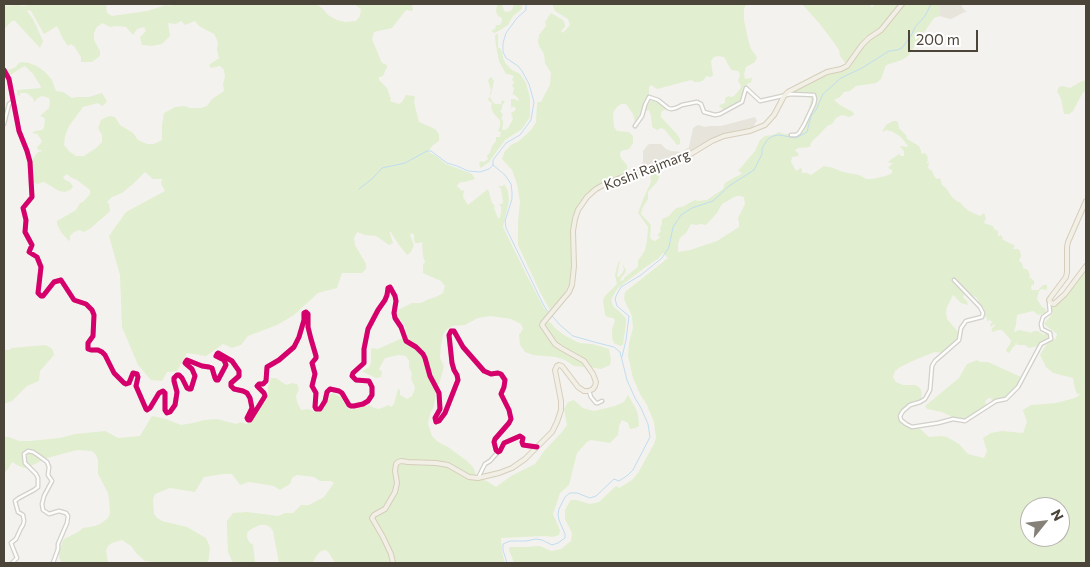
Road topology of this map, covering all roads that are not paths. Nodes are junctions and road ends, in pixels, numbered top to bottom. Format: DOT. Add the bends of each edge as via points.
graph roads {
  1 [pos="902,4"];
  2 [pos="4,70"];
  3 [pos="784,96"];
  4 [pos="13,101"];
  5 [pos="4,124"];
  6 [pos="635,126"];
  7 [pos="791,135"];
  8 [pos="1086,201"];
  9 [pos="1086,266"];
  10 [pos="954,280"];
  11 [pos="1049,300"];
  12 [pos="589,391"];
  13 [pos="602,401"];
  14 [pos="537,447"];
  15 [pos="498,452"];
  16 [pos="478,478"];
  17 [pos="12,563"];
  18 [pos="53,563"];
  19 [pos="394,563"];
  1 -- 3 [label="main road, Koshi Rajmarg" via="881,30 862,45 845,68 827,72"];
  2 -- 4 [label="street"];
  3 -- 6 [label="street" via="760,101 746,88 742,102 715,115 704,112 697,102 671,109 649,97"];
  3 -- 7 [label="street" via="804,94 814,95 815,99 800,133"];
  3 -- 12 [label="main road, Koshi Rajmarg" via="774,114 761,127 724,136 673,162 622,177 592,193 581,206 573,231 573,281 569,292 543,327 555,344 584,361 596,382"];
  4 -- 5 [label="street" via="9,104"];
  4 -- 15 [label="street" via="30,162 32,197 23,208 24,228 32,245 29,252 37,257 41,267 38,293 43,296 54,282 61,280 74,300 92,310 93,336 88,349 102,352 124,384 137,374 136,386 147,410 163,391 165,410 170,412 175,405 174,378 177,375 191,389 195,376 186,365 187,360 212,368 218,380 226,365 216,356 218,353 232,361 239,371 231,386 247,393 252,408 247,418 251,419 264,396 257,386 266,381 266,367 294,347 306,312 316,356 312,363 316,409 320,409 330,390 342,393 351,406 363,404 372,395 372,387 369,381 356,380 352,376 364,363 368,329 390,287 396,301 395,318 406,341 425,358 439,393 440,409 436,422 445,413 458,380 452,363 448,335 451,331 484,371 504,376 501,394 510,419 494,442"];
  8 -- 11 [label="main road" via="1068,242 1066,276"];
  9 -- 11 [label="main road" via="1061,298 1054,304"];
  10 -- 11 [label="street" via="980,307 982,317 966,322 961,328 960,340 935,361 930,390 925,399 903,410 901,420 912,427 952,419 964,421 996,401 1006,399 1018,387 1042,344 1051,339 1050,333 1040,324 1050,312"];
  12 -- 13 [label="street" via="596,403"];
  12 -- 14 [label="main road" via="581,390 562,366 556,366 561,410 552,432"];
  14 -- 15 [label="street" via="523,445 520,436 504,443"];
  14 -- 16 [label="main road" via="512,468"];
  15 -- 16 [label="street"];
  16 -- 19 [label="main road" via="436,462 397,463 395,492 385,509 372,518"];
  17 -- 18 [label="street" via="17,558 11,543 24,521 15,501 38,487 36,474 25,463 24,454 28,451 40,456 49,467 48,475 52,481 44,496 43,510 49,514 59,511 68,516"];
}
